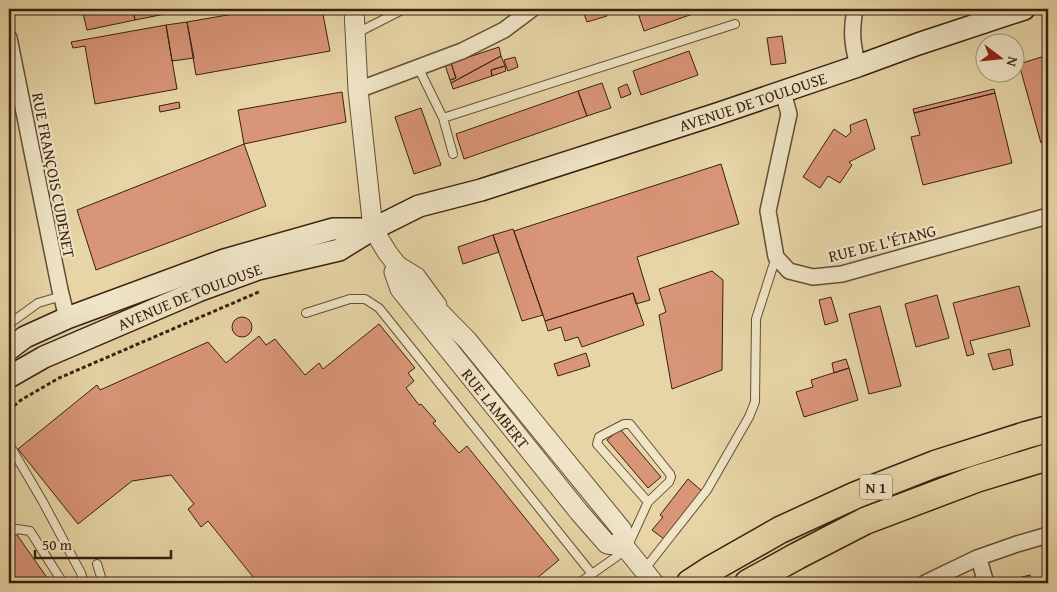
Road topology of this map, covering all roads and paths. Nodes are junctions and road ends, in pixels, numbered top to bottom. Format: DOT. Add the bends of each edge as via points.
graph roads {
  1 [pos="354,9"];
  2 [pos="404,9"];
  3 [pos="532,9"];
  4 [pos="855,9"];
  5 [pos="1024,9"];
  6 [pos="735,24"];
  7 [pos="355,34"];
  8 [pos="9,38"];
  9 [pos="858,66"];
  10 [pos="418,67"];
  11 [pos="358,90"];
  12 [pos="783,92"];
  13 [pos="443,118"];
  14 [pos="453,154"];
  15 [pos="1048,216"];
  16 [pos="373,229"];
  17 [pos="387,252"];
  18 [pos="776,257"];
  19 [pos="267,288"];
  20 [pos="62,296"];
  21 [pos="306,313"];
  22 [pos="67,318"];
  23 [pos="9,324"];
  24 [pos="9,349"];
  25 [pos="44,357"];
  26 [pos="9,377"];
  27 [pos="9,410"];
  28 [pos="1048,429"];
  29 [pos="9,444"];
  30 [pos="1048,457"];
  31 [pos="648,502"];
  32 [pos="9,534"];
  33 [pos="1048,535"];
  34 [pos="625,548"];
  35 [pos="976,558"];
  36 [pos="97,564"];
  37 [pos="592,574"];
  38 [pos="649,577"];
  39 [pos="64,583"];
  40 [pos="84,583"];
  41 [pos="100,583"];
  42 [pos="579,583"];
  43 [pos="690,583"];
  44 [pos="748,583"];
  45 [pos="925,583"];
  46 [pos="986,583"];
  1 -- 7 [label="street, RUE LAMBERT"];
  2 -- 7 [label="lane"];
  3 -- 10 [label="street" via="504,30 462,51"];
  4 -- 9 [label="street" via="852,28"];
  5 -- 9 [label="main road, AVENUE DE TOULOUSE"];
  6 -- 13 [label="lane"];
  7 -- 11 [label="street, RUE LAMBERT"];
  8 -- 20 [label="street, RUE FRANÇOIS CUDENET"];
  9 -- 12 [label="main road, AVENUE DE TOULOUSE"];
  10 -- 11 [label="street"];
  10 -- 13 [label="lane"];
  11 -- 16 [label="street, RUE LAMBERT"];
  12 -- 16 [label="main road, AVENUE DE TOULOUSE" via="481,190 419,206"];
  12 -- 18 [label="street" via="789,114 768,211"];
  13 -- 14 [label="lane"];
  15 -- 18 [label="street, RUE DE L'ÉTANG" via="842,274 813,277 789,271"];
  16 -- 17 [label="street, RUE LAMBERT"];
  16 -- 22 [label="main road, AVENUE DE TOULOUSE" via="333,229 224,260"];
  16 -- 25 [label="main road, AVENUE DE TOULOUSE" via="339,250 258,269"];
  17 -- 34 [label="street, RUE LAMBERT" via="409,281 467,340 622,530"];
  17 -- 34 [label="street, RUE LAMBERT" via="400,289 554,481 607,544"];
  18 -- 38 [label="lane" via="756,319 755,402 750,418"];
  19 -- 27 [label="path" via="59,378"];
  20 -- 22 [label="street, RUE FRANÇOIS CUDENET"];
  20 -- 23 [label="lane" via="38,303"];
  21 -- 37 [label="lane" via="350,299 365,300 378,308"];
  22 -- 24 [label="main road, AVENUE DE TOULOUSE" via="25,337"];
  22 -- 25 [label="main road" via="62,341"];
  25 -- 26 [label="main road, AVENUE DE TOULOUSE"];
  28 -- 43 [label="highway, N 1" via="935,464 856,495 780,530"];
  29 -- 40 [label="lane"];
  30 -- 44 [label="highway, N 1" via="976,479 865,521"];
  31 -- 31 [label="lane" via="672,478 630,424 624,424 599,437 597,444"];
  31 -- 34 [label="lane"];
  32 -- 39 [label="lane" via="17,529 30,531"];
  33 -- 35 [label="street"];
  34 -- 37 [label="lane"];
  34 -- 38 [label="street, RUE LAMBERT"];
  35 -- 45 [label="street"];
  35 -- 46 [label="street"];
  36 -- 41 [label="lane"];
  37 -- 42 [label="lane"];
}
